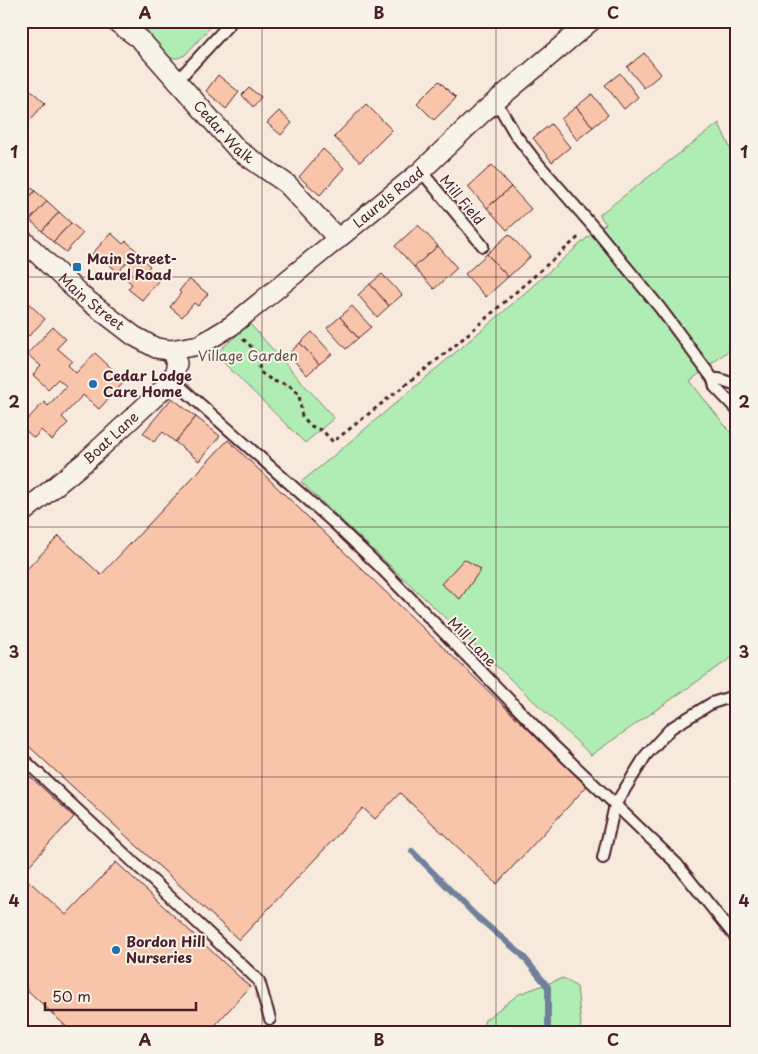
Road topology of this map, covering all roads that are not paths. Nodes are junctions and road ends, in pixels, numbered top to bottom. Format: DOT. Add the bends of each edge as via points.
graph roads {
  1 [pos="115,21"];
  2 [pos="232,21"];
  3 [pos="591,21"];
  4 [pos="176,81"];
  5 [pos="496,101"];
  6 [pos="420,171"];
  7 [pos="21,238"];
  8 [pos="338,239"];
  9 [pos="483,246"];
  10 [pos="170,350"];
  11 [pos="713,379"];
  12 [pos="173,380"];
  13 [pos="737,385"];
  14 [pos="737,410"];
  15 [pos="21,514"];
  16 [pos="737,695"];
  17 [pos="21,757"];
  18 [pos="615,805"];
  19 [pos="603,858"];
  20 [pos="737,939"];
  21 [pos="270,1019"];
  1 -- 4 [label="street, Cedar Walk" via="140,39"];
  2 -- 4 [label="lane"];
  3 -- 5 [label="street, Laurels Road"];
  4 -- 8 [label="street, Cedar Walk" via="238,150 287,184"];
  5 -- 6 [label="street, Laurels Road"];
  5 -- 11 [label="lane" via="520,141 648,294"];
  6 -- 8 [label="street, Laurels Road"];
  6 -- 9 [label="lane, Mill Field"];
  7 -- 10 [label="street, Main Street" via="82,296 134,336 156,348"];
  8 -- 10 [label="street, Laurels Road" via="231,326 200,345"];
  10 -- 12 [label="street" via="177,363"];
  11 -- 13 [label="lane"];
  11 -- 14 [label="lane" via="715,387"];
  12 -- 15 [label="street, Boat Lane" via="86,461"];
  12 -- 18 [label="lane, Mill Lane" via="374,561"];
  16 -- 18 [label="lane" via="712,703 671,728 646,756"];
  17 -- 21 [label="lane" via="259,981"];
  18 -- 19 [label="lane"];
  18 -- 20 [label="lane, Mill Lane" via="676,863"];
}
